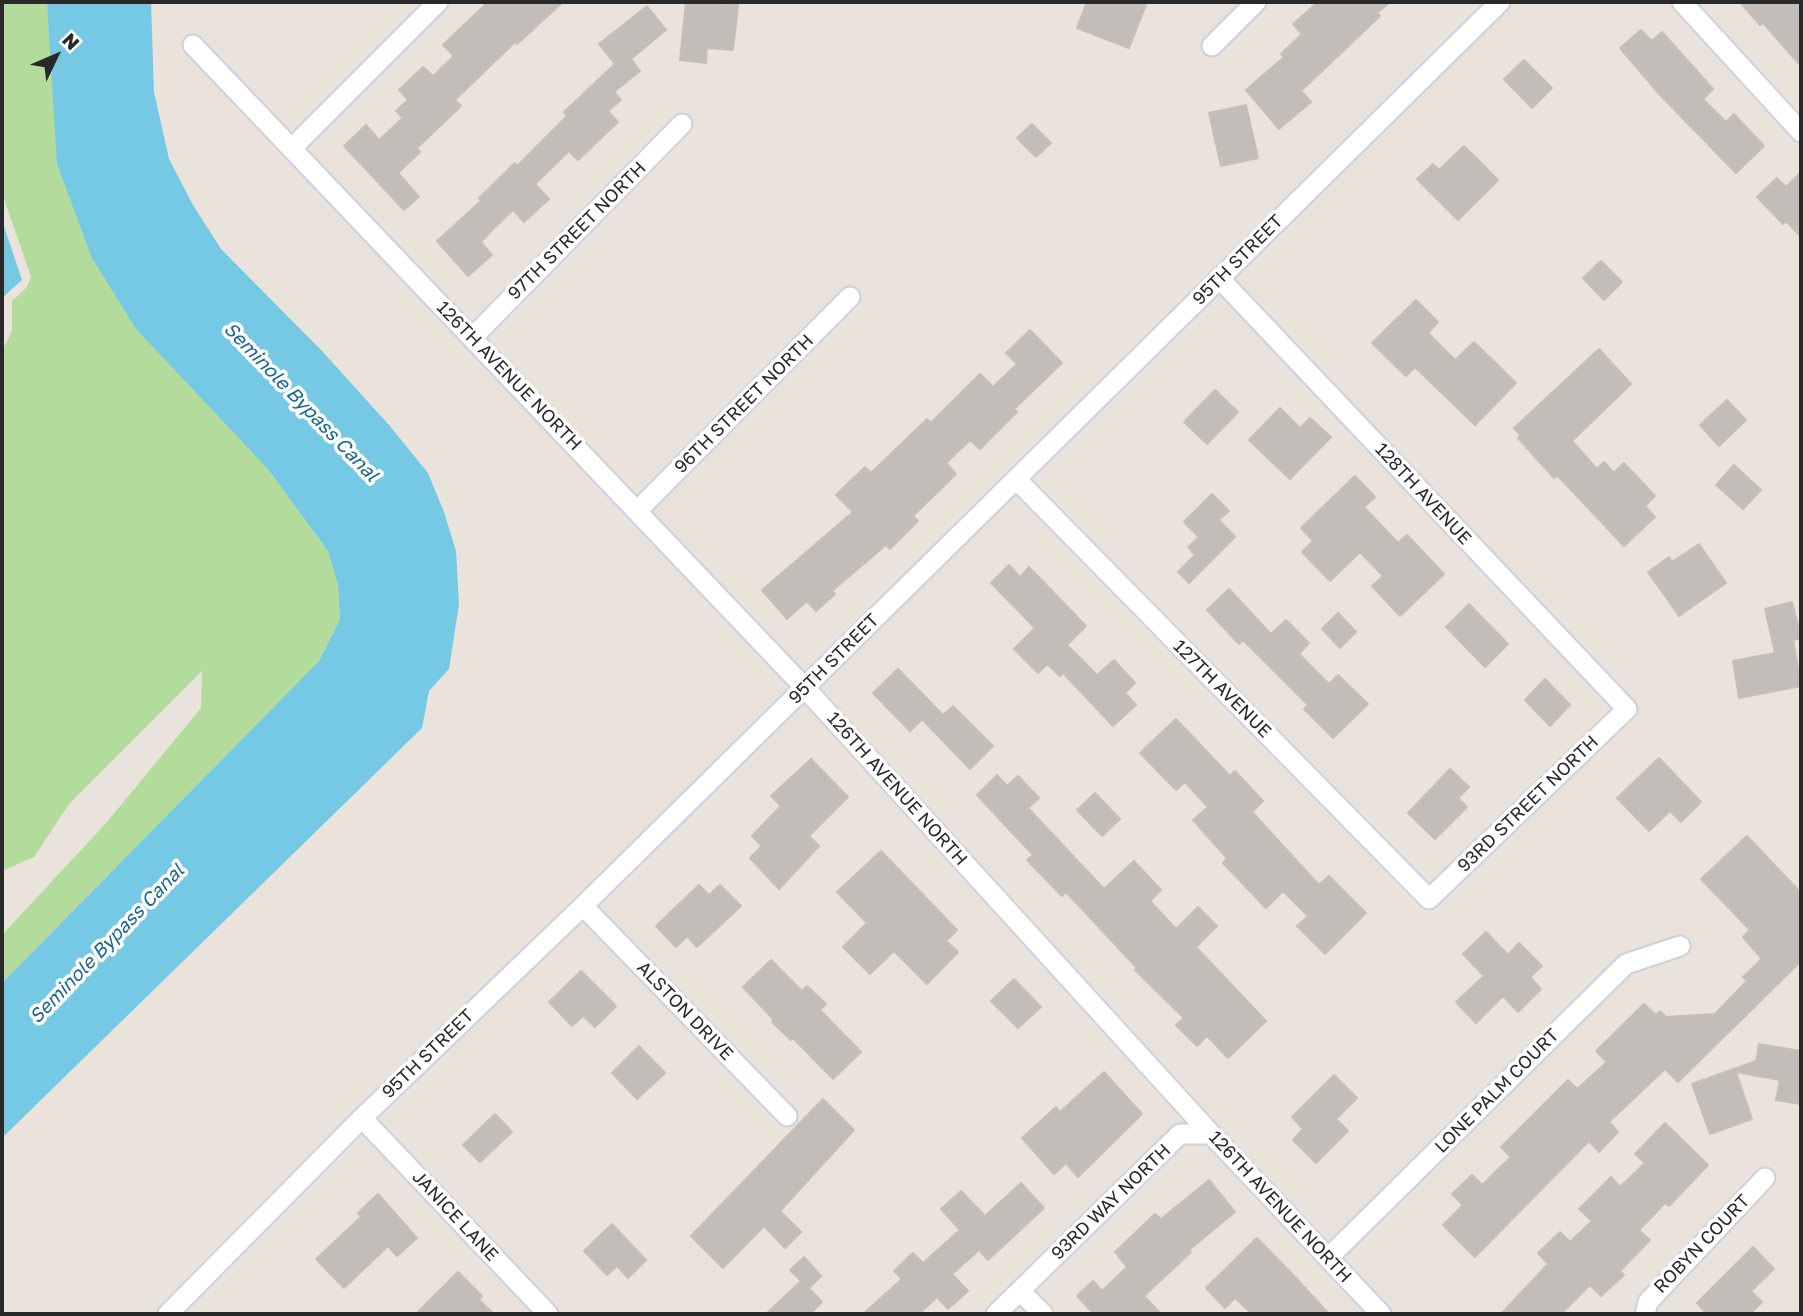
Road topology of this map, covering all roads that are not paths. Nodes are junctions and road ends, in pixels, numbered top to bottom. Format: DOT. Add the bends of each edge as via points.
graph roads {
  1 [pos="438,2"];
  2 [pos="1256,2"];
  3 [pos="1500,2"];
  4 [pos="1682,2"];
  5 [pos="193,45"];
  6 [pos="1212,46"];
  7 [pos="682,124"];
  8 [pos="1801,132"];
  9 [pos="293,147"];
  10 [pos="1219,278"];
  11 [pos="850,298"];
  12 [pos="472,338"];
  13 [pos="1016,479"];
  14 [pos="638,510"];
  15 [pos="805,688"];
  16 [pos="1627,709"];
  17 [pos="1429,899"];
  18 [pos="583,906"];
  19 [pos="1680,946"];
  20 [pos="787,1116"];
  21 [pos="362,1118"];
  22 [pos="1211,1134"];
  23 [pos="1765,1178"];
  24 [pos="1328,1258"];
  25 [pos="1020,1290"];
  26 [pos="168,1314"];
  27 [pos="548,1314"];
  28 [pos="996,1314"];
  29 [pos="1043,1314"];
  30 [pos="1381,1314"];
  31 [pos="1645,1314"];
  1 -- 9 [label="street"];
  2 -- 6 [label="street"];
  3 -- 10 [label="street, 95TH STREET"];
  4 -- 8 [label="street"];
  5 -- 9 [label="street, 126TH AVENUE NORTH"];
  7 -- 12 [label="street, 97TH STREET NORTH"];
  9 -- 12 [label="street, 126TH AVENUE NORTH"];
  10 -- 13 [label="street, 95TH STREET"];
  10 -- 16 [label="street, 128TH AVENUE"];
  11 -- 14 [label="street, 96TH STREET NORTH"];
  12 -- 14 [label="street, 126TH AVENUE NORTH"];
  13 -- 15 [label="street, 95TH STREET"];
  13 -- 17 [label="street, 127TH AVENUE"];
  14 -- 15 [label="street, 126TH AVENUE NORTH"];
  15 -- 18 [label="street, 95TH STREET"];
  15 -- 22 [label="street, 126TH AVENUE NORTH"];
  16 -- 17 [label="street, 93RD STREET NORTH"];
  18 -- 20 [label="street, ALSTON DRIVE"];
  18 -- 21 [label="street, 95TH STREET"];
  19 -- 24 [label="street, LONE PALM COURT" via="1626,964"];
  21 -- 26 [label="street, 95TH STREET"];
  21 -- 27 [label="street, JANICE LANE"];
  22 -- 24 [label="street, 126TH AVENUE NORTH"];
  22 -- 25 [label="street, 93RD WAY NORTH" via="1180,1135"];
  23 -- 31 [label="street, ROBYN COURT" via="1647,1301"];
  24 -- 30 [label="street, 126TH AVENUE NORTH"];
  25 -- 28 [label="street, 93RD WAY NORTH"];
  25 -- 29 [label="street"];
}
